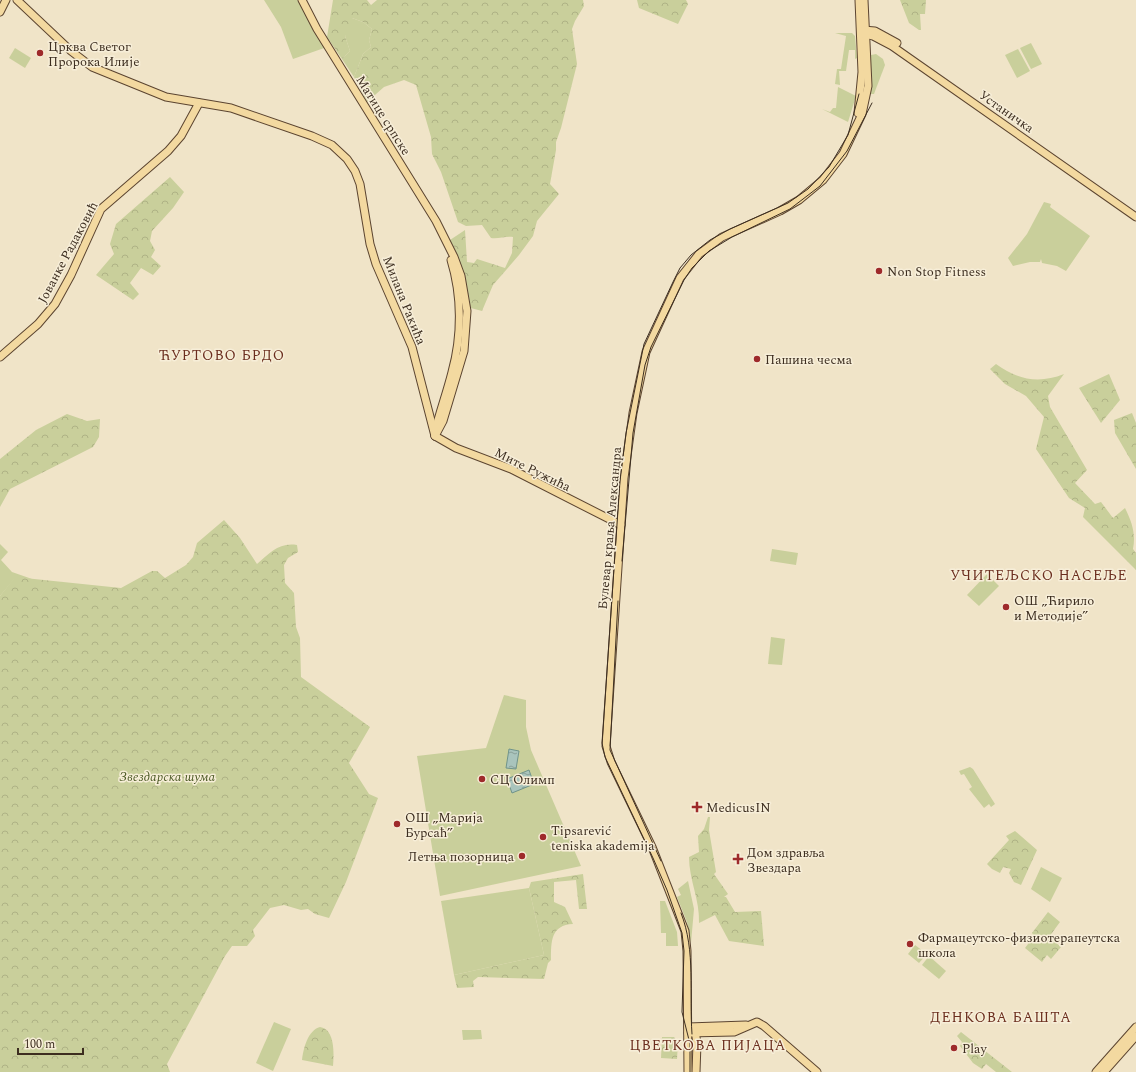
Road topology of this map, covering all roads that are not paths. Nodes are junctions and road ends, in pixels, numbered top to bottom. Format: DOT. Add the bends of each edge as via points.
graph roads {
  1 [pos="6,0"];
  2 [pos="17,0"];
  3 [pos="302,0"];
  4 [pos="859,0"];
  5 [pos="864,0"];
  6 [pos="0,12"];
  7 [pos="866,17"];
  8 [pos="875,31"];
  9 [pos="864,32"];
  10 [pos="885,42"];
  11 [pos="867,51"];
  12 [pos="199,103"];
  13 [pos="858,121"];
  14 [pos="1136,211"];
  15 [pos="1136,217"];
  16 [pos="0,357"];
  17 [pos="434,436"];
  18 [pos="621,525"];
  19 [pos="1136,1027"];
  20 [pos="691,1031"];
  21 [pos="1136,1036"];
  22 [pos="688,1072"];
  23 [pos="696,1072"];
  24 [pos="817,1072"];
  25 [pos="1096,1072"];
  26 [pos="1104,1072"];
  1 -- 6 [label="main road"];
  2 -- 12 [label="main road, Милана Ракића" via="71,51 92,67 161,96"];
  3 -- 17 [label="main road, Матице српске" via="436,221 446,242 458,289 463,327"];
  4 -- 9 [label="main road, Булевар краља Александра"];
  5 -- 7 [label="main road, Булевар краља Александра"];
  7 -- 8 [label="main road"];
  7 -- 9 [label="main road, Булевар краља Александра"];
  8 -- 9 [label="main road, Устаничка"];
  8 -- 14 [label="main road, Устаничка" via="899,45"];
  9 -- 10 [label="main road, Устаничка"];
  9 -- 11 [label="main road, Булевар краља Александра"];
  9 -- 13 [label="main road, Булевар краља Александра"];
  10 -- 11 [label="main road" via="874,43"];
  10 -- 15 [label="main road, Устаничка"];
  11 -- 13 [label="main road, Булевар краља Александра" via="868,86 864,110"];
  12 -- 16 [label="main road, Јованке Радаковић" via="184,132 168,151 101,209 71,275 54,304 38,324"];
  12 -- 17 [label="main road, Милана Ракића" via="239,110 320,139 336,148 347,159 358,179 376,264 410,342"];
  13 -- 18 [label="main road, Булевар краља Александра" via="839,159 815,188 783,210 716,241 695,258 680,278 643,362 626,459"];
  17 -- 18 [label="main road, Мите Ружића" via="456,448 516,471"];
  18 -- 20 [label="main road, Булевар краља Александра" via="606,746 611,762 652,847 684,929 687,951 688,1018"];
  19 -- 25 [label="main road"];
  20 -- 22 [label="main road, Булевар краља Александра"];
  20 -- 23 [label="main road, Булевар краља Александра"];
  20 -- 24 [label="main road" via="734,1032 755,1022 762,1024"];
  21 -- 26 [label="main road"];
}
